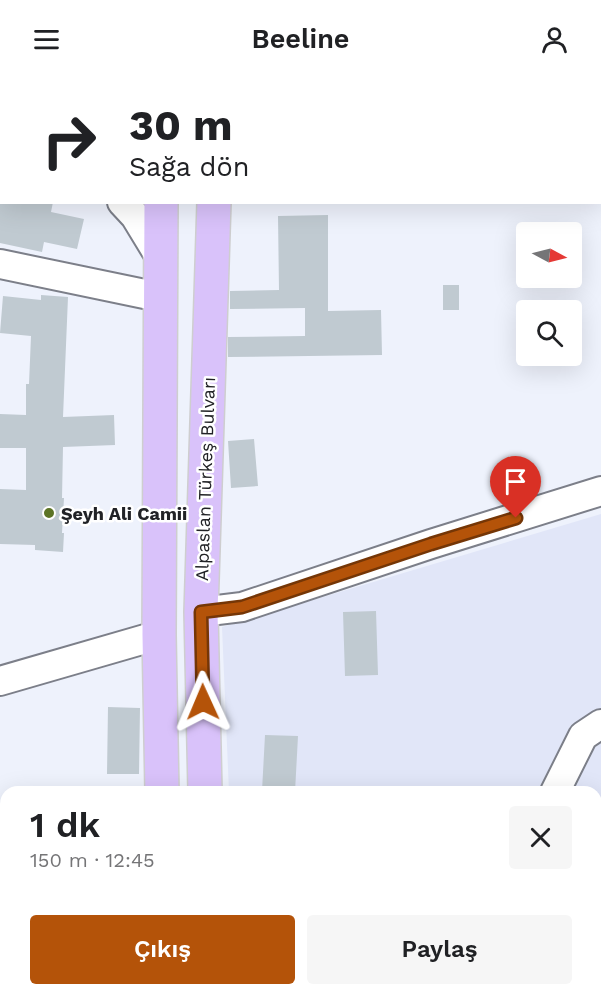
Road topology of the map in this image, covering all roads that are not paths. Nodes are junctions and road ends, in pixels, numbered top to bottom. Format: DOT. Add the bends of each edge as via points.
graph roads {
  1 [pos="124,204"];
  2 [pos="160,204"];
  3 [pos="214,204"];
  4 [pos="160,257"];
  5 [pos="0,264"];
  6 [pos="159,297"];
  7 [pos="601,491"];
  8 [pos="201,612"];
  9 [pos="159,635"];
  10 [pos="0,681"];
  11 [pos="601,724"];
  12 [pos="162,786"];
  13 [pos="204,786"];
  14 [pos="558,786"];
  1 -- 4 [label="street"];
  2 -- 4 [label="main road"];
  3 -- 8 [label="main road, Alpaslan Türkeş Bulvarı"];
  4 -- 6 [label="main road"];
  5 -- 6 [label="street"];
  6 -- 9 [label="main road"];
  7 -- 8 [label="street" via="242,607"];
  8 -- 13 [label="main road, Alpaslan Türkeş Bulvarı"];
  9 -- 10 [label="street"];
  9 -- 12 [label="main road"];
  11 -- 14 [label="street" via="583,736"];
}
